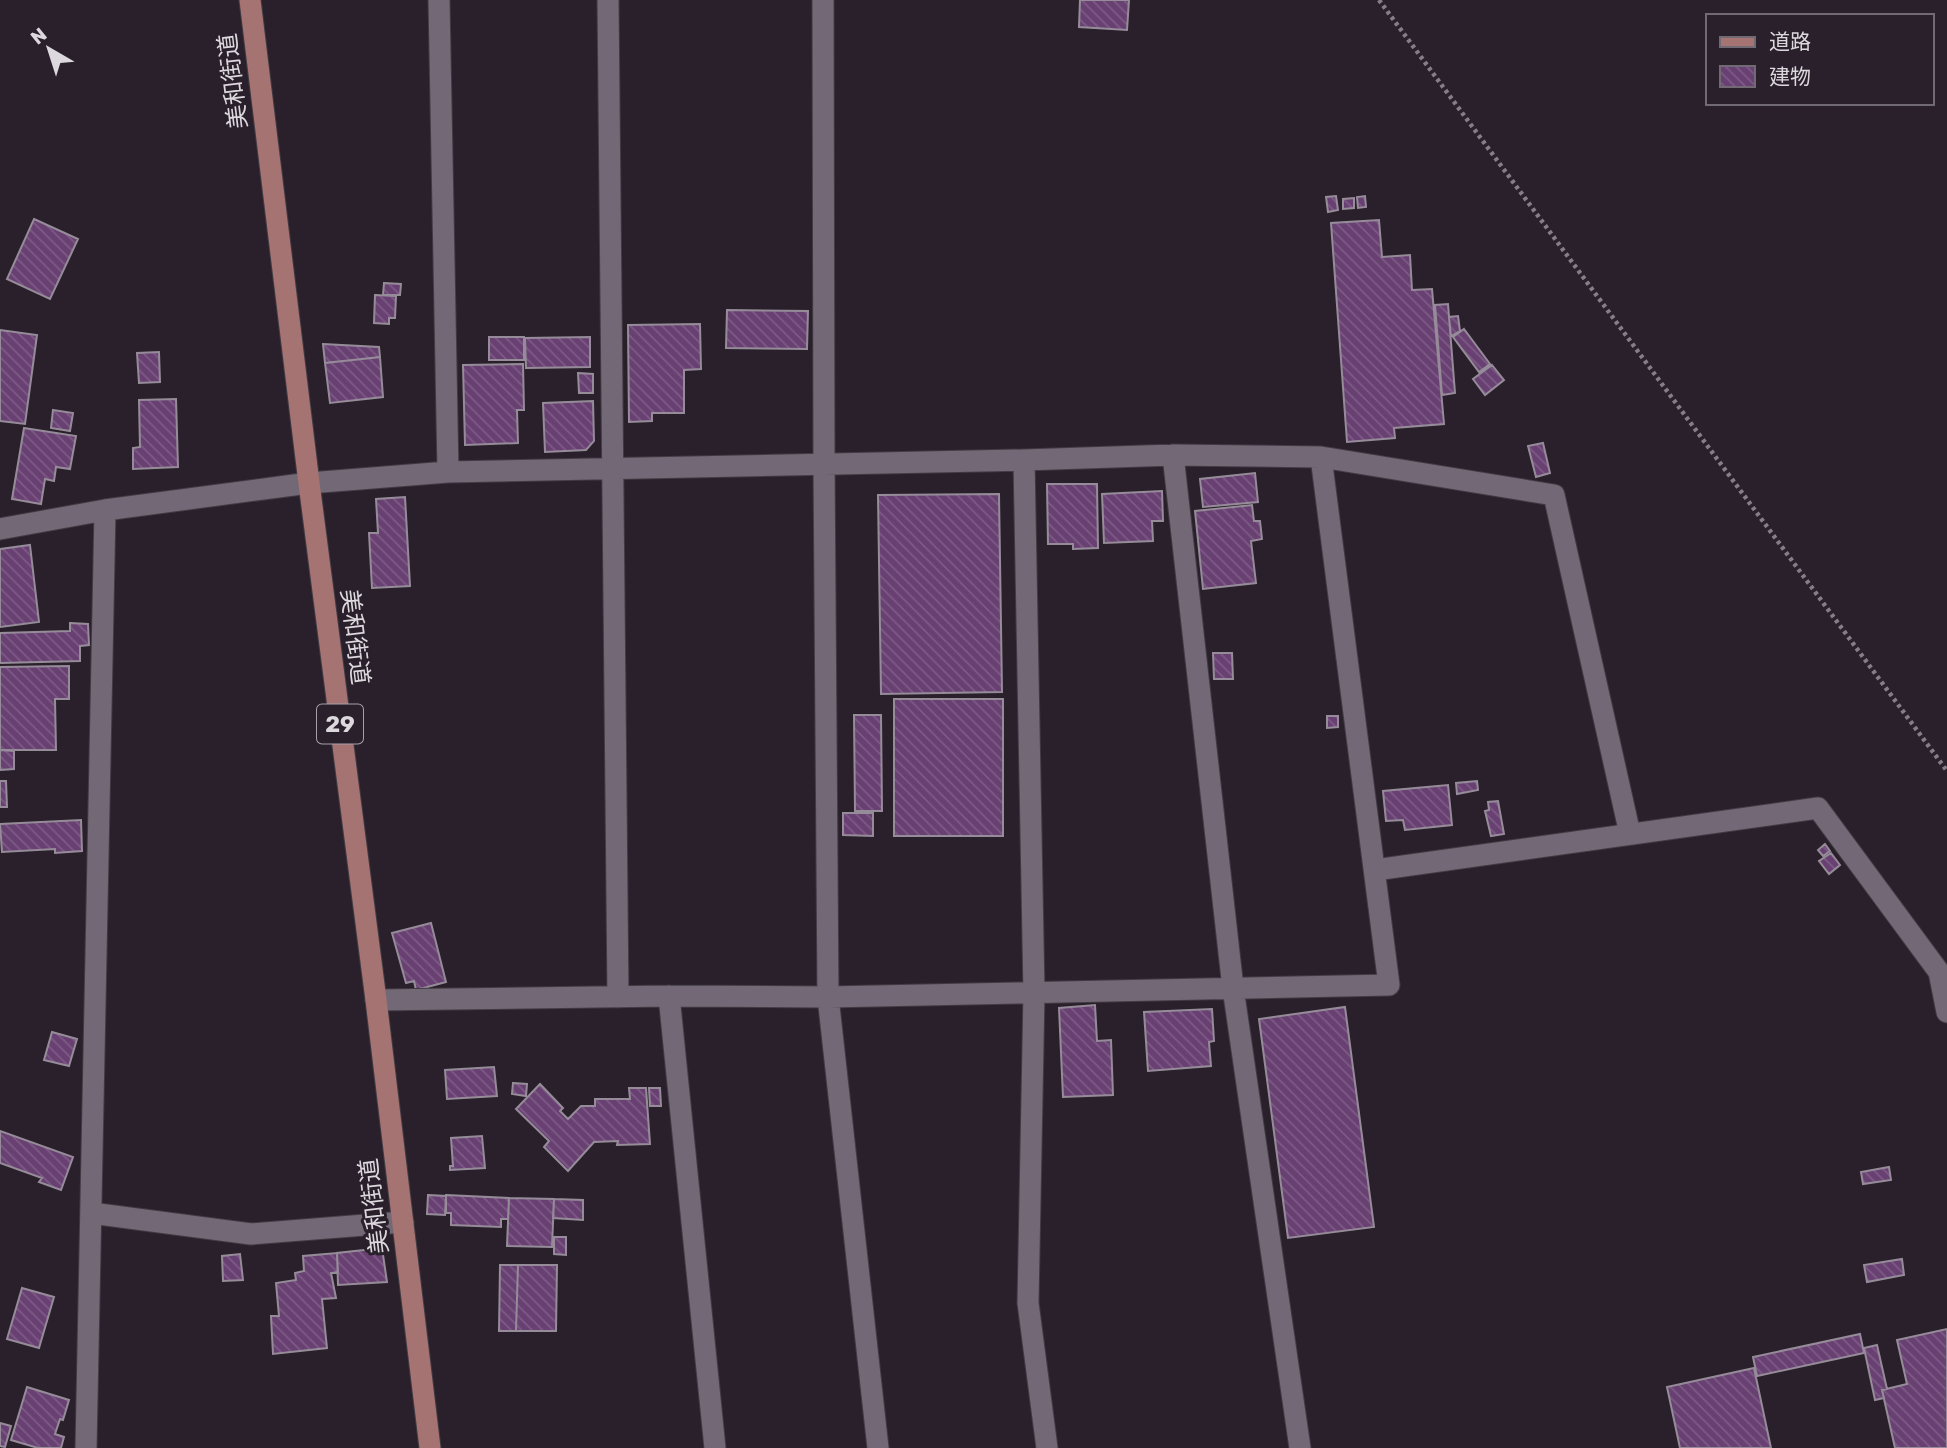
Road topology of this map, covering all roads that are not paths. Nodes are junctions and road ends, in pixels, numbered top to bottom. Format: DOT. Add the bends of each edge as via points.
graph roads {
  1 [pos="250,0"];
  2 [pos="439,0"];
  3 [pos="608,0"];
  4 [pos="823,0"];
  5 [pos="1173,454"];
  6 [pos="1321,457"];
  7 [pos="1024,460"];
  8 [pos="824,463"];
  9 [pos="612,468"];
  10 [pos="448,472"];
  11 [pos="309,483"];
  12 [pos="105,510"];
  13 [pos="0,529"];
  14 [pos="1630,834"];
  15 [pos="1375,870"];
  16 [pos="1233,988"];
  17 [pos="1034,993"];
  18 [pos="669,996"];
  19 [pos="618,997"];
  20 [pos="828,997"];
  21 [pos="376,1000"];
  22 [pos="1947,1012"];
  23 [pos="91,1213"];
  24 [pos="403,1222"];
  25 [pos="86,1448"];
  26 [pos="430,1448"];
  27 [pos="715,1448"];
  28 [pos="878,1448"];
  29 [pos="1048,1448"];
  30 [pos="1300,1448"];
  1 -- 11 [label="main road, 美和街道 / 29"];
  2 -- 10 [label="street"];
  3 -- 9 [label="street"];
  4 -- 8 [label="street"];
  5 -- 6 [label="street"];
  5 -- 7 [label="street"];
  5 -- 16 [label="street"];
  6 -- 14 [label="street" via="1554,495"];
  6 -- 15 [label="street"];
  7 -- 8 [label="street"];
  7 -- 17 [label="street"];
  8 -- 9 [label="street"];
  8 -- 20 [label="street"];
  9 -- 10 [label="street"];
  9 -- 19 [label="street"];
  10 -- 11 [label="street"];
  11 -- 12 [label="street"];
  11 -- 21 [label="main road, 美和街道 / 29"];
  12 -- 13 [label="street"];
  12 -- 23 [label="street"];
  14 -- 15 [label="street"];
  14 -- 22 [label="street" via="1818,808 1938,972"];
  15 -- 16 [label="street" via="1389,985"];
  16 -- 17 [label="street"];
  16 -- 30 [label="street"];
  17 -- 20 [label="street"];
  17 -- 29 [label="street" via="1028,1303"];
  18 -- 19 [label="street"];
  18 -- 20 [label="street"];
  18 -- 27 [label="street"];
  19 -- 21 [label="street"];
  20 -- 28 [label="street"];
  21 -- 24 [label="main road, 美和街道 / 29"];
  23 -- 24 [label="street" via="251,1234"];
  23 -- 25 [label="street"];
  24 -- 26 [label="main road, 美和街道 / 29"];
}
